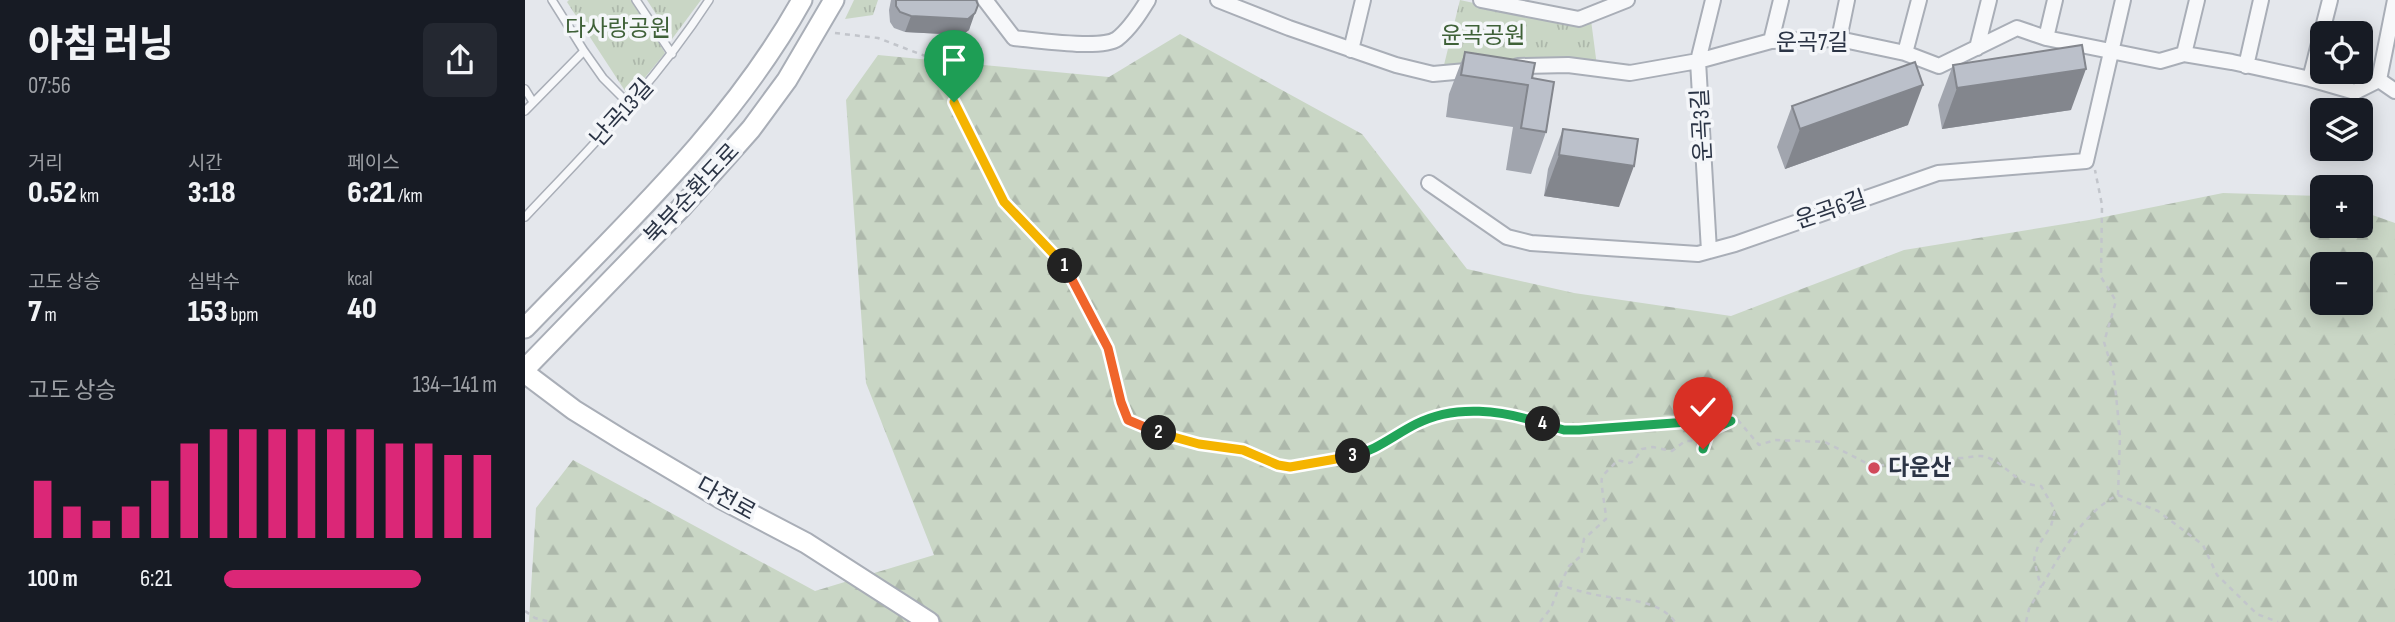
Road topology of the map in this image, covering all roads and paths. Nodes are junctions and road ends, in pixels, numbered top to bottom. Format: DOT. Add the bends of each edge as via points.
graph roads {
  1 [pos="552,0"];
  2 [pos="636,0"];
  3 [pos="709,0"];
  4 [pos="802,0"];
  5 [pos="834,0"];
  6 [pos="985,0"];
  7 [pos="1148,0"];
  8 [pos="1218,0"];
  9 [pos="1363,0"];
  10 [pos="1481,0"];
  11 [pos="1627,0"];
  12 [pos="1713,0"];
  13 [pos="1781,0"];
  14 [pos="1847,0"];
  15 [pos="1919,0"];
  16 [pos="1989,0"];
  17 [pos="2055,0"];
  18 [pos="2123,0"];
  19 [pos="2197,0"];
  20 [pos="2261,0"];
  21 [pos="2330,0"];
  22 [pos="2395,0"];
  23 [pos="818,31"];
  24 [pos="2046,37"];
  25 [pos="1839,39"];
  26 [pos="1771,41"];
  27 [pos="1977,48"];
  28 [pos="1351,50"];
  29 [pos="583,51"];
  30 [pos="2112,51"];
  31 [pos="1905,53"];
  32 [pos="672,54"];
  33 [pos="2184,54"];
  34 [pos="1698,61"];
  35 [pos="2246,65"];
  36 [pos="2309,79"];
  37 [pos="2379,80"];
  38 [pos="525,89"];
  39 [pos="2395,91"];
  40 [pos="533,102"];
  41 [pos="631,106"];
  42 [pos="525,111"];
  43 [pos="2088,153"];
  44 [pos="1429,183"];
  45 [pos="525,218"];
  46 [pos="1709,251"];
  47 [pos="525,328"];
  48 [pos="525,371"];
  49 [pos="1731,421"];
  50 [pos="2118,495"];
  51 [pos="1560,585"];
  52 [pos="2041,588"];
  53 [pos="525,611"];
  54 [pos="549,622"];
  55 [pos="929,622"];
  56 [pos="1540,622"];
  57 [pos="1675,622"];
  58 [pos="2026,622"];
  59 [pos="2278,622"];
  1 -- 29 [label="lane"];
  2 -- 32 [label="lane"];
  3 -- 32 [label="lane, 난곡13길"];
  4 -- 47 [label="main road, 북부순환도로" via="763,62 699,147"];
  5 -- 23 [label="main road, 북부순환도로"];
  6 -- 7 [label="street" via="1014,38 1083,45 1116,40"];
  8 -- 28 [label="street, 운곡7길"];
  9 -- 28 [label="street"];
  10 -- 11 [label="street" via="1579,19"];
  12 -- 34 [label="street, 운곡3길"];
  13 -- 26 [label="street"];
  14 -- 25 [label="street"];
  15 -- 31 [label="street"];
  16 -- 27 [label="street"];
  17 -- 24 [label="street"];
  18 -- 30 [label="street"];
  19 -- 33 [label="street"];
  20 -- 35 [label="street"];
  21 -- 36 [label="street"];
  22 -- 37 [label="street"];
  23 -- 48 [label="main road, 북부순환도로" via="787,80 720,166"];
  23 -- 49 [label="path" via="878,38 933,60 1004,202 1061,260 1074,280 1108,348 1124,413 1134,425 1199,444 1243,450 1290,467 1368,452 1420,422 1465,411 1520,417 1564,430"];
  24 -- 27 [label="street, 운곡7길" via="2017,28"];
  24 -- 30 [label="street, 운곡7길"];
  25 -- 26 [label="street, 운곡7길"];
  25 -- 31 [label="street, 운곡7길"];
  26 -- 34 [label="street, 운곡7길"];
  27 -- 31 [label="street, 운곡7길" via="1939,66"];
  28 -- 34 [label="street, 운곡7길" via="1433,74 1568,65 1630,73"];
  29 -- 40 [label="lane"];
  29 -- 41 [label="lane"];
  30 -- 33 [label="street, 운곡7길" via="2160,61"];
  30 -- 43 [label="street"];
  32 -- 41 [label="lane, 난곡13길"];
  33 -- 35 [label="street, 운곡7길"];
  34 -- 46 [label="street, 운곡3길"];
  35 -- 36 [label="street, 운곡7길"];
  36 -- 37 [label="street, 운곡7길" via="2355,92"];
  37 -- 39 [label="street"];
  38 -- 40 [label="lane"];
  40 -- 42 [label="lane"];
  41 -- 45 [label="lane, 난곡13길"];
  43 -- 46 [label="street, 운곡6길" via="2086,161 1938,173"];
  43 -- 50 [label="path" via="2102,205 2101,277 2116,301 2104,342 2114,374 2120,436"];
  44 -- 46 [label="street, 운곡6길" via="1507,237 1531,243"];
  48 -- 55 [label="main road, 다전로" via="574,410 722,499 806,543"];
  49 -- 51 [label="path" via="1709,431 1703,449 1685,441 1672,451 1643,449 1630,463 1617,460 1600,487 1607,519 1584,538 1581,556 1569,566"];
  49 -- 52 [label="path" via="1737,419 1759,445 1775,440 1825,442 1874,467 1907,460 1986,456 2020,481 2042,486 2055,510 2034,559"];
  50 -- 52 [label="path" via="2073,535"];
  50 -- 59 [label="path" via="2158,511 2203,545 2217,575 2257,614"];
  51 -- 56 [label="path"];
  51 -- 57 [label="path" via="1651,605"];
  52 -- 58 [label="path"];
  53 -- 54 [label="path"];
}
